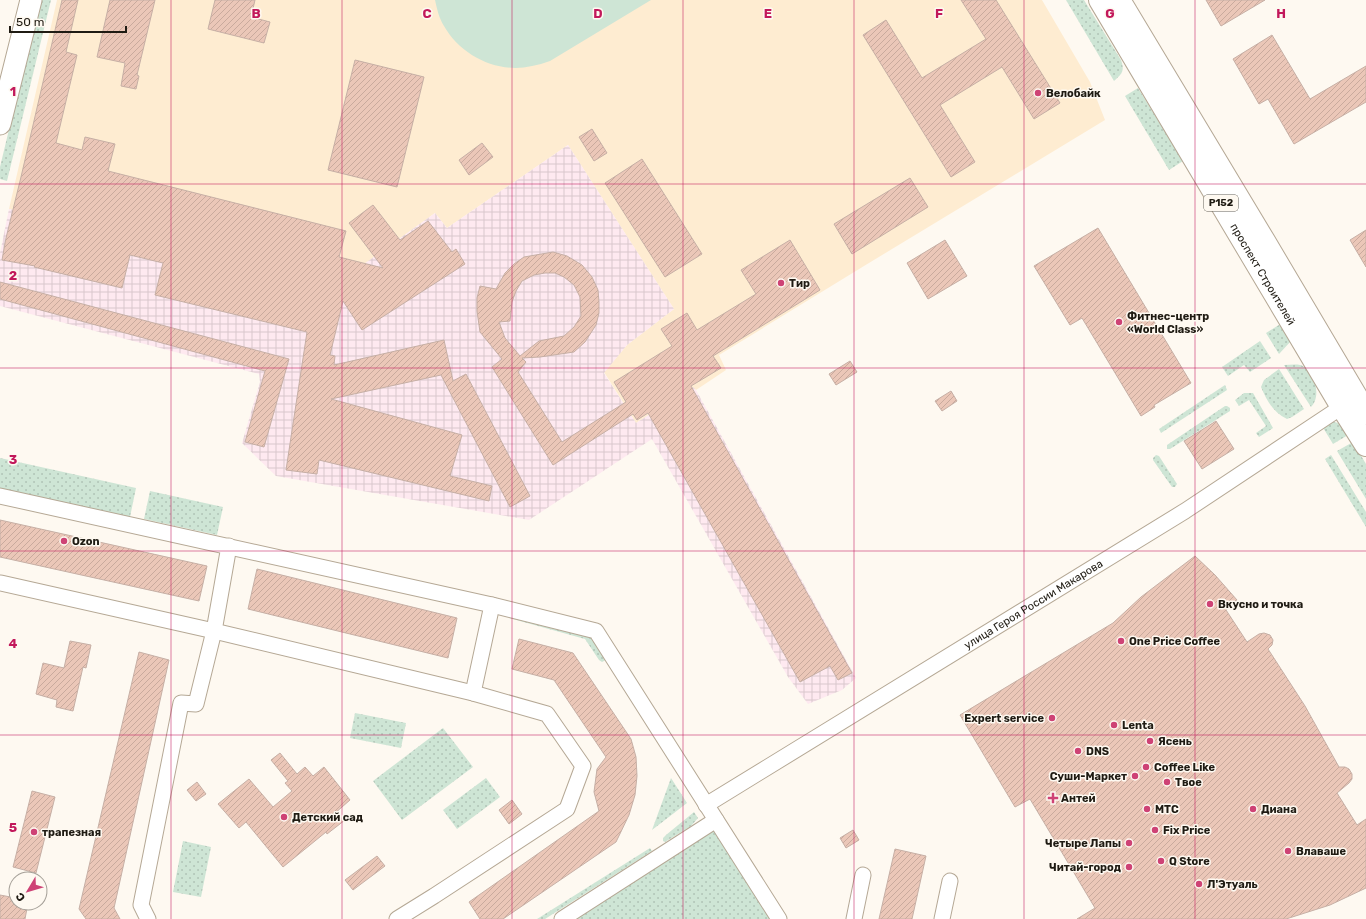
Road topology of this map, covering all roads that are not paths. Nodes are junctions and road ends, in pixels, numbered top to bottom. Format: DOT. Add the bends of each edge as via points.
graph roads {
  1 [pos="30,0"];
  2 [pos="1100,0"];
  3 [pos="1119,0"];
  4 [pos="0,124"];
  5 [pos="1355,406"];
  6 [pos="1366,445"];
  7 [pos="0,496"];
  8 [pos="229,546"];
  9 [pos="1,583"];
  10 [pos="492,605"];
  11 [pos="214,631"];
  12 [pos="473,692"];
  13 [pos="706,806"];
  14 [pos="716,820"];
  15 [pos="863,876"];
  16 [pos="950,881"];
  17 [pos="148,919"];
  18 [pos="396,919"];
  19 [pos="562,919"];
  20 [pos="779,919"];
  21 [pos="854,919"];
  22 [pos="942,919"];
  1 -- 4 [label="main road"];
  2 -- 5 [label="main road, проспект Строителей / Р152"];
  3 -- 5 [label="main road, проспект Строителей / Р152" via="1264,241"];
  5 -- 6 [label="main road, проспект Строителей / Р152"];
  5 -- 13 [label="street, улица Героя России Макарова"];
  7 -- 8 [label="street"];
  8 -- 10 [label="street"];
  8 -- 11 [label="street"];
  9 -- 11 [label="street"];
  10 -- 12 [label="street"];
  10 -- 13 [label="street" via="596,631"];
  11 -- 12 [label="street"];
  11 -- 17 [label="street" via="196,704 181,703 141,905"];
  12 -- 18 [label="street" via="547,714 583,766 567,809"];
  13 -- 14 [label="street"];
  14 -- 19 [label="street"];
  14 -- 20 [label="street"];
  15 -- 21 [label="street"];
  16 -- 22 [label="street"];
}
